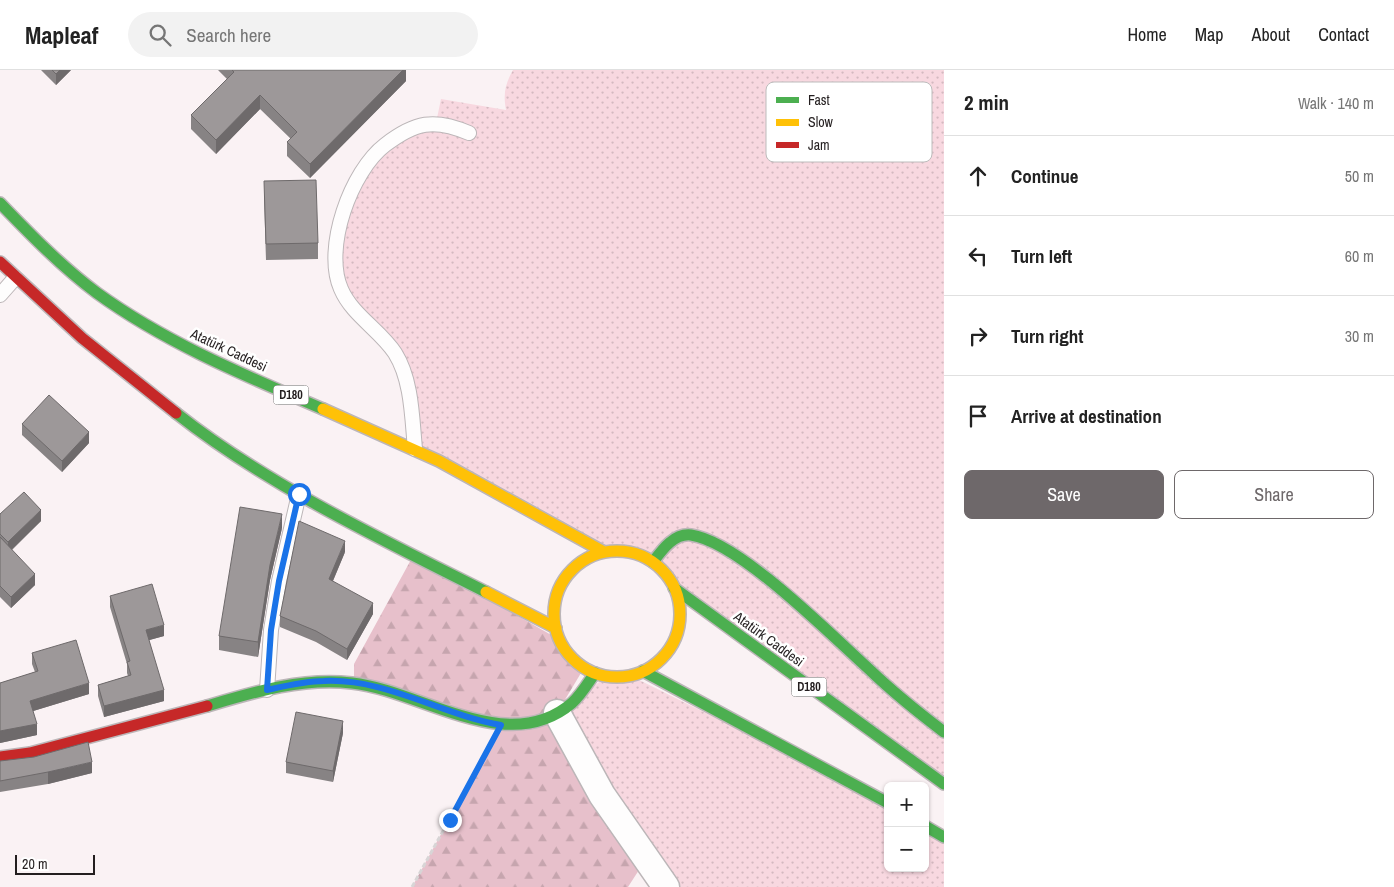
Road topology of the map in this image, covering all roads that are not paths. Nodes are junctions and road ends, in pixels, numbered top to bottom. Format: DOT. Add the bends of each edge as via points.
graph roads {
  1 [pos="468,133"];
  2 [pos="0,203"];
  3 [pos="0,262"];
  4 [pos="15,278"];
  5 [pos="0,295"];
  6 [pos="415,449"];
  7 [pos="299,494"];
  8 [pos="604,552"];
  9 [pos="653,562"];
  10 [pos="674,588"];
  11 [pos="556,628"];
  12 [pos="643,671"];
  13 [pos="595,673"];
  14 [pos="267,690"];
  15 [pos="557,712"];
  16 [pos="944,732"];
  17 [pos="0,757"];
  18 [pos="944,784"];
  19 [pos="884,801"];
  20 [pos="927,827"];
  21 [pos="944,837"];
  22 [pos="666,887"];
  1 -- 6 [label="lane" via="448,125 427,123 401,133 376,152 360,175 341,220 335,261 341,289 353,308 395,354 406,381"];
  2 -- 6 [label="main road, Atatürk Caddesi / D180" via="44,248 111,303 167,338 238,373"];
  3 -- 4 [label="main road"];
  4 -- 5 [label="lane"];
  4 -- 7 [label="main road" via="82,338 200,433"];
  6 -- 8 [label="main road, Atatürk Caddesi / D180"];
  7 -- 11 [label="main road"];
  7 -- 14 [label="lane" via="271,630"];
  8 -- 9 [label="main road, Atatürk Caddesi" via="632,553"];
  8 -- 11 [label="main road, Atatürk Caddesi" via="580,563 564,580 555,604"];
  9 -- 10 [label="main road, Atatürk Caddesi"];
  9 -- 16 [label="main road" via="667,543 677,537 701,537 715,543 785,595 890,690"];
  10 -- 12 [label="main road, Atatürk Caddesi" via="680,620 676,636 663,657"];
  10 -- 18 [label="main road, Atatürk Caddesi / D180"];
  11 -- 13 [label="main road, Atatürk Caddesi" via="563,646 574,660"];
  12 -- 13 [label="main road, Atatürk Caddesi" via="619,677"];
  12 -- 19 [label="main road"];
  13 -- 15 [label="main road" via="569,705"];
  14 -- 15 [label="main road" via="324,680 354,683 388,690 501,725 532,723"];
  14 -- 17 [label="main road" via="30,753"];
  15 -- 22 [label="street" via="602,795"];
  20 -- 21 [label="main road"];
}
